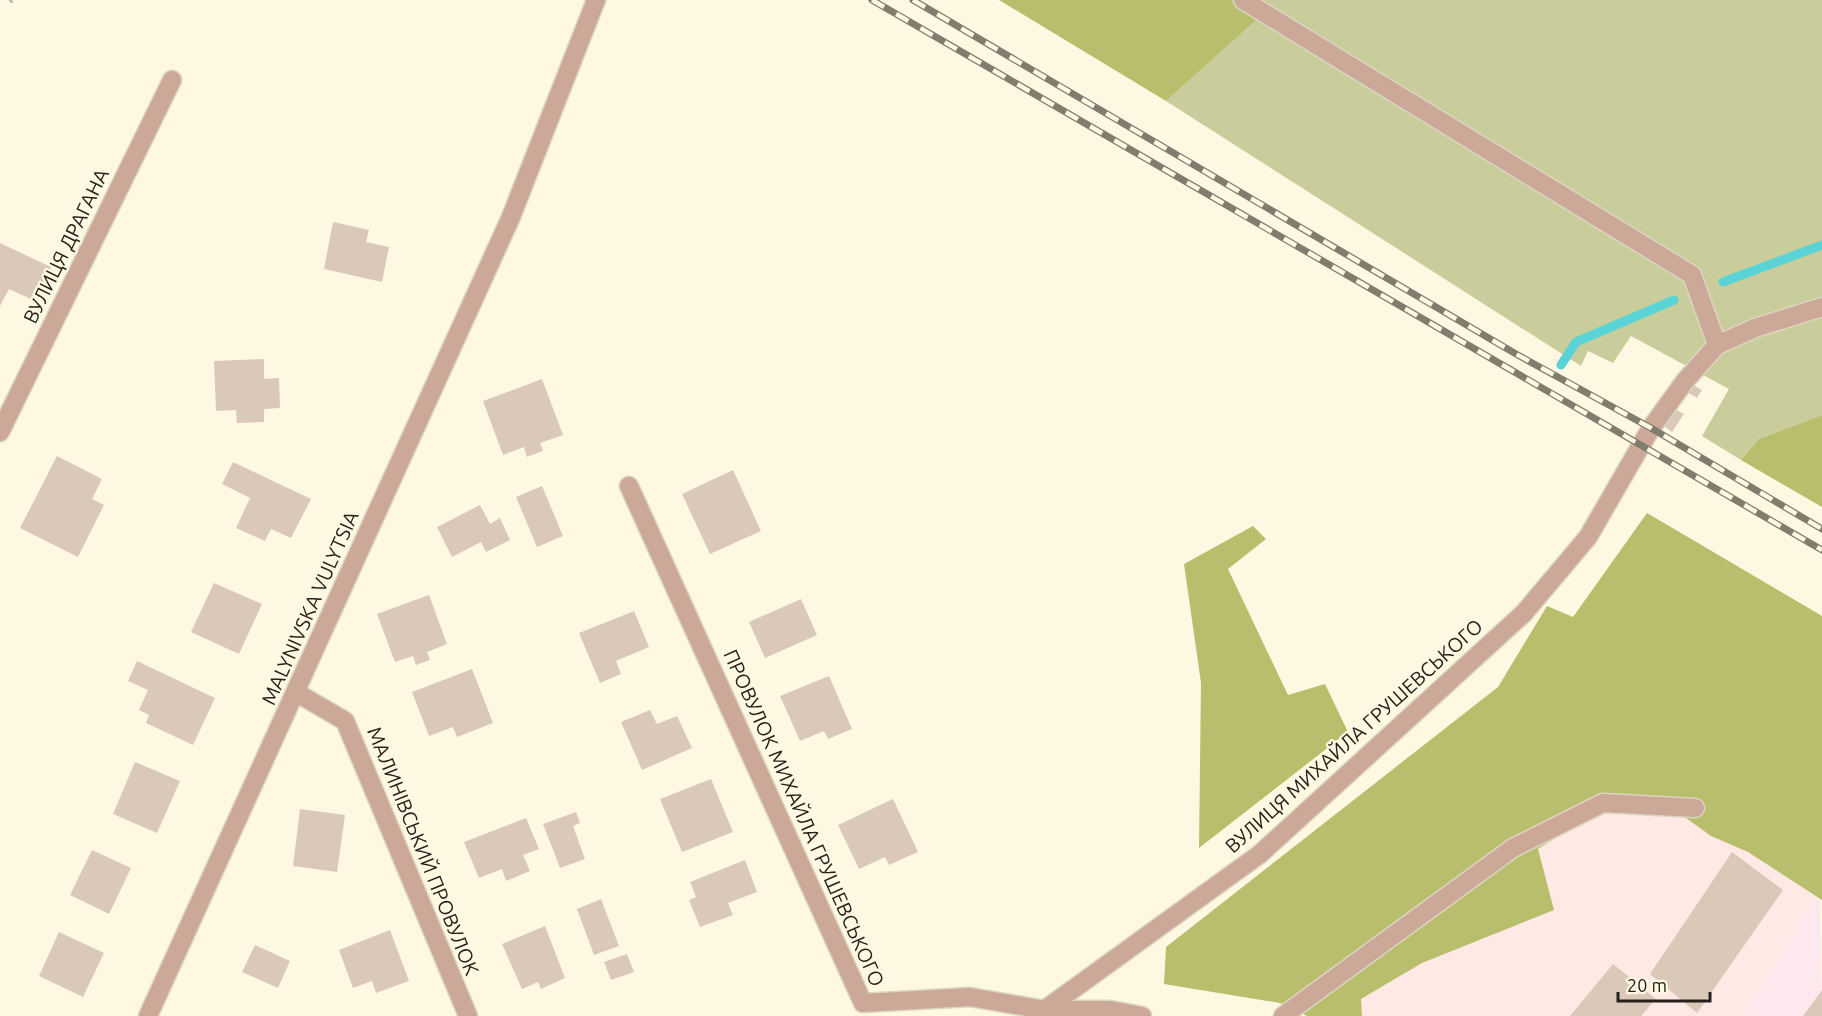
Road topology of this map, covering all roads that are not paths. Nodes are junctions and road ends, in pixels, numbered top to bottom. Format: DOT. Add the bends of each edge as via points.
graph roads {
  1 [pos="596,0"];
  2 [pos="1243,0"];
  3 [pos="172,80"];
  4 [pos="1822,307"];
  5 [pos="1717,345"];
  6 [pos="0,432"];
  7 [pos="629,486"];
  8 [pos="297,693"];
  9 [pos="1695,808"];
  10 [pos="1041,1013"];
  11 [pos="148,1016"];
  12 [pos="468,1016"];
  13 [pos="1142,1016"];
  14 [pos="1283,1016"];
  1 -- 8 [label="street, MALYNIVSKA VULYTSIA" via="511,217"];
  2 -- 5 [label="street" via="1692,275"];
  3 -- 6 [label="street, ВУЛИЦЯ ДРАГАНА"];
  4 -- 5 [label="street" via="1755,328"];
  5 -- 10 [label="street, ВУЛИЦЯ МИХАЙЛА ГРУШЕВСЬКОГО" via="1685,381 1652,429 1588,537 1524,613 1260,854"];
  7 -- 10 [label="street, ПРОВУЛОК МИХАЙЛА ГРУШЕВСЬКОГО" via="863,1003 970,997"];
  8 -- 11 [label="street, MALYNIVSKA VULYTSIA"];
  8 -- 12 [label="street, МАЛИНІВСЬКИЙ ПРОВУЛОК" via="345,721"];
  9 -- 14 [label="street" via="1603,803 1523,843"];
  10 -- 13 [label="street" via="1110,1010"];
}
